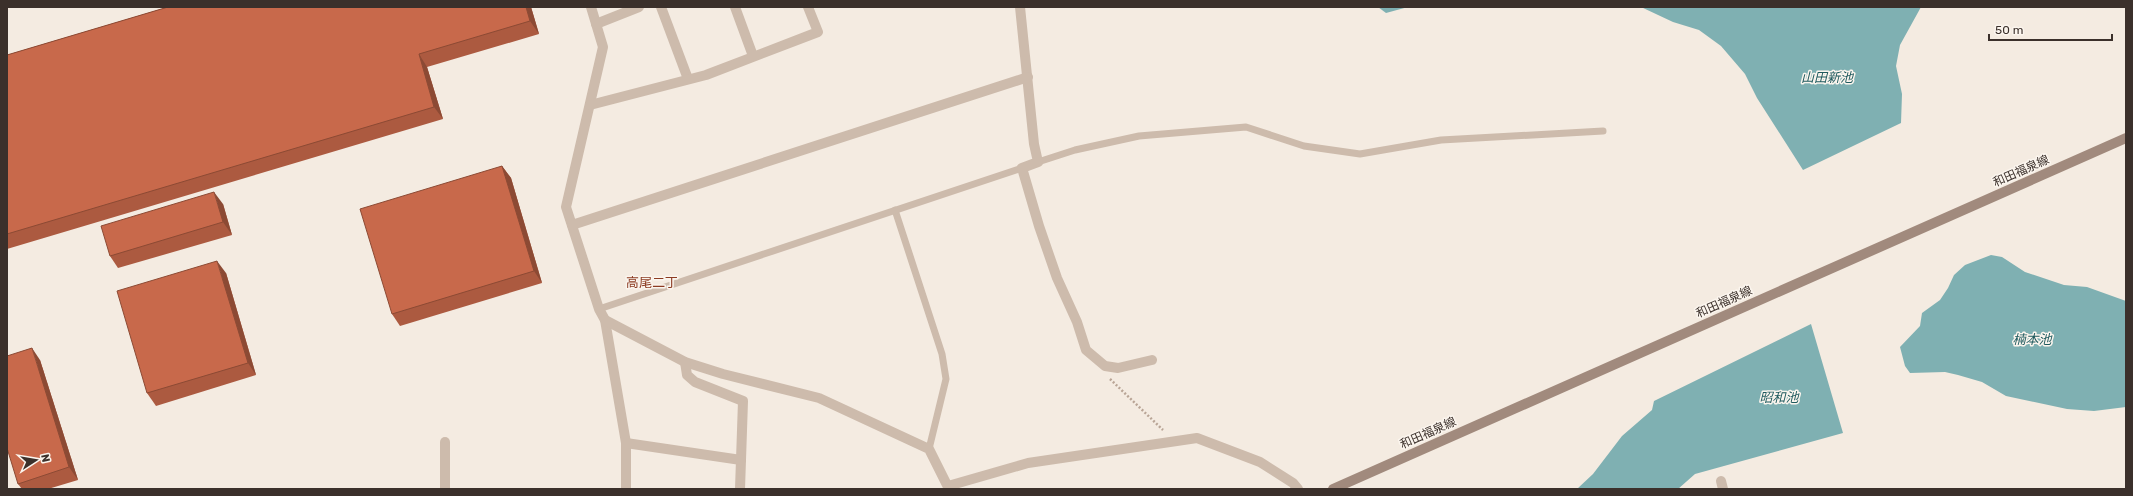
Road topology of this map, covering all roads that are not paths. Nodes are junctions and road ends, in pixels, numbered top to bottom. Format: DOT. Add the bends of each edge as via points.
graph roads {
  1 [pos="591,7"];
  2 [pos="639,7"];
  3 [pos="661,7"];
  4 [pos="735,7"];
  5 [pos="808,7"];
  6 [pos="1020,7"];
  7 [pos="596,24"];
  8 [pos="753,56"];
  9 [pos="1028,77"];
  10 [pos="688,79"];
  11 [pos="590,105"];
  12 [pos="1603,131"];
  13 [pos="2126,138"];
  14 [pos="1038,162"];
  15 [pos="1022,168"];
  16 [pos="895,210"];
  17 [pos="572,225"];
  18 [pos="598,309"];
  19 [pos="605,320"];
  20 [pos="1152,360"];
  21 [pos="685,362"];
  22 [pos="445,442"];
  23 [pos="626,443"];
  24 [pos="929,448"];
  25 [pos="741,460"];
  26 [pos="948,487"];
  27 [pos="1340,488"];
  28 [pos="445,489"];
  29 [pos="626,489"];
  30 [pos="740,489"];
  31 [pos="1298,489"];
  1 -- 7 [label="street"];
  2 -- 7 [label="street"];
  3 -- 10 [label="street"];
  4 -- 8 [label="street"];
  5 -- 8 [label="street" via="818,32"];
  6 -- 9 [label="street"];
  7 -- 11 [label="street" via="603,46"];
  8 -- 10 [label="street" via="706,75"];
  9 -- 14 [label="street"];
  9 -- 17 [label="street"];
  10 -- 11 [label="street"];
  11 -- 17 [label="street" via="566,207"];
  12 -- 14 [label="lane" via="1442,140 1360,154 1304,146 1246,127 1140,136 1075,150"];
  13 -- 27 [label="main road, 和田福泉線"];
  14 -- 15 [label="street"];
  15 -- 16 [label="lane"];
  15 -- 20 [label="street" via="1057,278 1077,322 1086,350 1104,366 1118,368"];
  16 -- 18 [label="lane"];
  16 -- 24 [label="lane" via="942,354 946,379"];
  17 -- 18 [label="street"];
  18 -- 19 [label="street"];
  19 -- 21 [label="street"];
  19 -- 23 [label="street"];
  21 -- 24 [label="street" via="819,398"];
  21 -- 25 [label="street" via="687,375 695,382 743,401"];
  22 -- 28 [label="street"];
  23 -- 25 [label="street"];
  23 -- 29 [label="street"];
  24 -- 26 [label="street"];
  25 -- 30 [label="street"];
  26 -- 31 [label="street" via="1028,463 1197,438 1260,462"];
}
